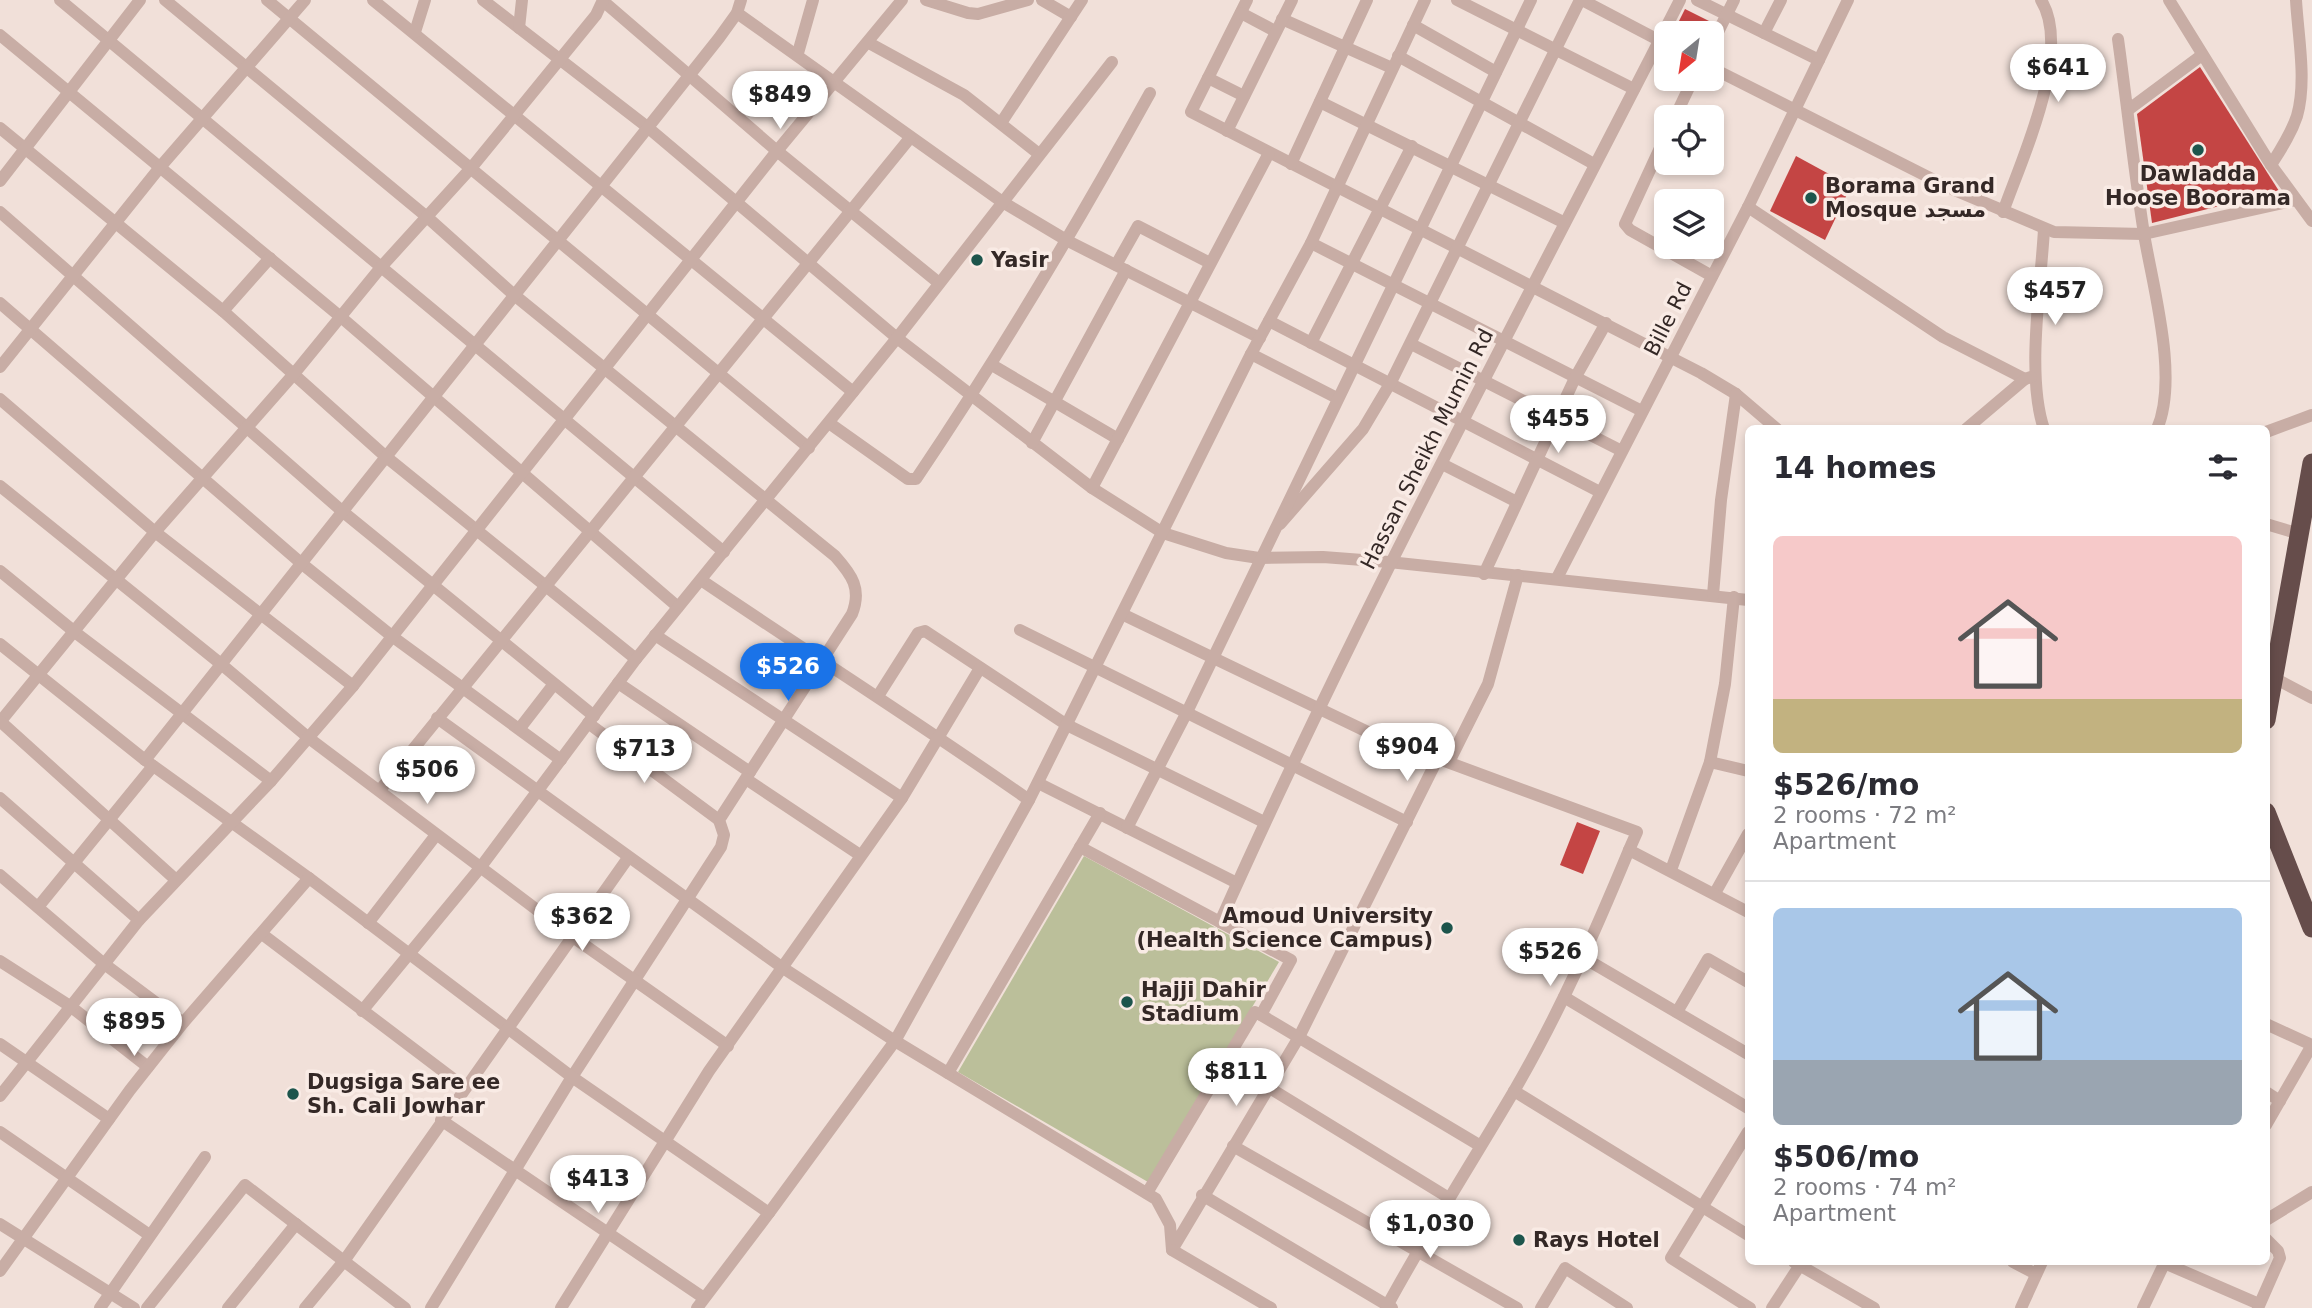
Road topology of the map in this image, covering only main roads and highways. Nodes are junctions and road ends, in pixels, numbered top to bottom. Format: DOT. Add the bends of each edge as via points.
graph roads {
  1 [pos="2312,463"];
  2 [pos="2308,497"];
  3 [pos="2270,698"];
  4 [pos="2270,822"];
  5 [pos="2312,928"];
  1 -- 2 [label="highway"];
  2 -- 3 [label="highway"];
  4 -- 5 [label="highway"];
}
